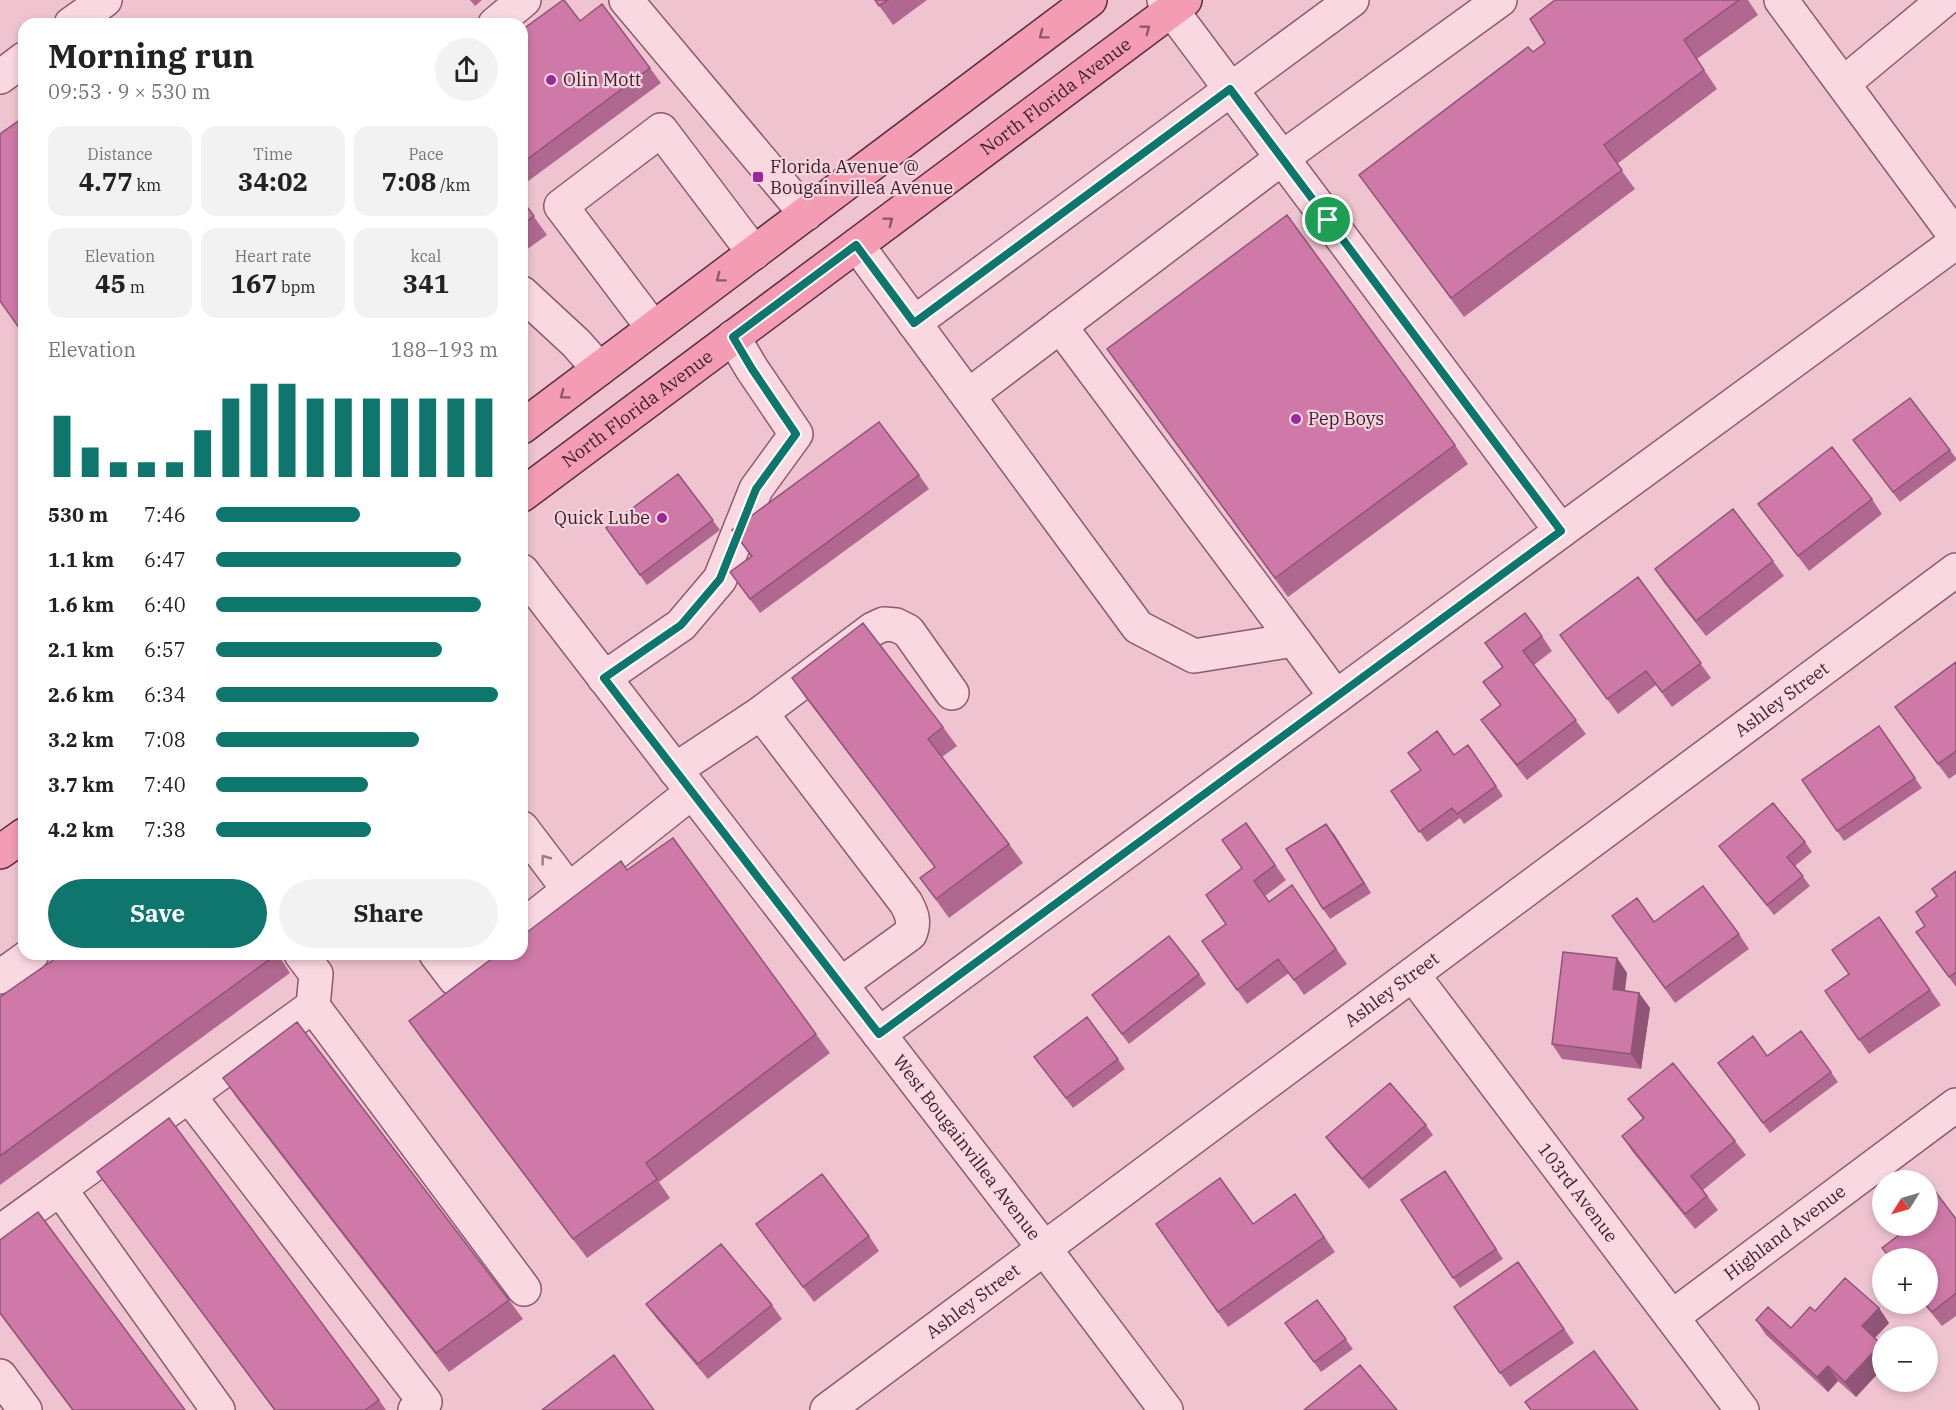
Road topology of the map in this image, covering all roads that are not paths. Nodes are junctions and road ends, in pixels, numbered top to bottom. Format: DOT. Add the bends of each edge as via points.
graph roads {
  1 [pos="524,0"];
  2 [pos="626,0"];
  3 [pos="1090,0"];
  4 [pos="1352,0"];
  5 [pos="1500,0"];
  6 [pos="1781,0"];
  7 [pos="1944,0"];
  8 [pos="1173,3"];
  9 [pos="103,7"];
  10 [pos="82,18"];
  11 [pos="502,18"];
  12 [pos="18,64"];
  13 [pos="0,77"];
  14 [pos="1844,83"];
  15 [pos="1230,89"];
  16 [pos="1282,158"];
  17 [pos="806,214"];
  18 [pos="1956,237"];
  19 [pos="1956,242"];
  20 [pos="856,245"];
  21 [pos="754,253"];
  22 [pos="528,299"];
  23 [pos="914,323"];
  24 [pos="1060,326"];
  25 [pos="653,328"];
  26 [pos="733,337"];
  27 [pos="598,369"];
  28 [pos="968,396"];
  29 [pos="528,422"];
  30 [pos="528,491"];
  31 [pos="1561,531"];
  32 [pos="1956,570"];
  33 [pos="528,579"];
  34 [pos="1294,640"];
  35 [pos="604,678"];
  36 [pos="952,693"];
  37 [pos="1336,697"];
  38 [pos="761,713"];
  39 [pos="684,781"];
  40 [pos="528,836"];
  41 [pos="18,839"];
  42 [pos="0,852"];
  43 [pos="569,890"];
  44 [pos="528,922"];
  45 [pos="24,960"];
  46 [pos="306,960"];
  47 [pos="440,960"];
  48 [pos="480,960"];
  49 [pos="1413,975"];
  50 [pos="0,977"];
  51 [pos="841,984"];
  52 [pos="314,1006"];
  53 [pos="879,1034"];
  54 [pos="189,1096"];
  55 [pos="1956,1105"];
  56 [pos="60,1189"];
  57 [pos="0,1232"];
  58 [pos="1044,1248"];
  59 [pos="524,1289"];
  60 [pos="1672,1317"];
  61 [pos="0,1376"];
  62 [pos="25,1410"];
  63 [pos="218,1410"];
  64 [pos="415,1410"];
  65 [pos="827,1410"];
  66 [pos="1166,1410"];
  67 [pos="1742,1410"];
  1 -- 11 [label="street"];
  2 -- 17 [label="street"];
  3 -- 17 [label="main road, one-way"];
  4 -- 15 [label="street"];
  5 -- 16 [label="street"];
  6 -- 14 [label="street"];
  7 -- 14 [label="street"];
  8 -- 15 [label="street"];
  20 -- 8 [label="main road, North Florida Avenue, one-way"];
  9 -- 10 [label="street"];
  12 -- 13 [label="street"];
  14 -- 18 [label="street"];
  15 -- 16 [label="street"];
  15 -- 23 [label="street"];
  16 -- 24 [label="street"];
  16 -- 31 [label="street"];
  17 -- 21 [label="main road"];
  19 -- 31 [label="street"];
  20 -- 23 [label="street"];
  20 -- 26 [label="main road, North Florida Avenue"];
  21 -- 25 [label="main road, one-way"];
  21 -- 25 [label="street" via="661,130 561,206"];
  22 -- 27 [label="street"];
  23 -- 28 [label="street"];
  24 -- 28 [label="street"];
  24 -- 34 [label="street"];
  25 -- 27 [label="main road"];
  26 -- 30 [label="main road, North Florida Avenue"];
  26 -- 35 [label="street" via="796,434 756,489 720,579 681,625"];
  27 -- 29 [label="main road, one-way"];
  28 -- 34 [label="street" via="1138,627 1194,656"];
  31 -- 37 [label="street"];
  32 -- 49 [label="street, Ashley Street"];
  33 -- 35 [label="street, West Bougainvillea Avenue"];
  34 -- 37 [label="street"];
  35 -- 39 [label="street, West Bougainvillea Avenue"];
  36 -- 38 [label="street" via="909,631 884,624"];
  37 -- 53 [label="street"];
  38 -- 39 [label="street"];
  38 -- 51 [label="street" via="912,914 914,926 910,934"];
  39 -- 43 [label="street"];
  39 -- 51 [label="street, West Bougainvillea Avenue"];
  43 -- 40 [label="street, one-way"];
  41 -- 42 [label="main road"];
  43 -- 44 [label="street"];
  45 -- 50 [label="street"];
  46 -- 52 [label="street" via="316,974"];
  47 -- 48 [label="street" via="455,980"];
  49 -- 58 [label="street, Ashley Street"];
  49 -- 60 [label="street, 103rd Avenue"];
  51 -- 53 [label="street, West Bougainvillea Avenue"];
  52 -- 54 [label="street"];
  52 -- 59 [label="street"];
  53 -- 58 [label="street, West Bougainvillea Avenue"];
  54 -- 56 [label="street"];
  54 -- 64 [label="street" via="425,1402"];
  55 -- 60 [label="street, Highland Avenue"];
  56 -- 57 [label="street"];
  56 -- 63 [label="street"];
  58 -- 65 [label="street, Ashley Street"];
  58 -- 66 [label="street, West Bougainvillea Avenue"];
  60 -- 67 [label="street, 103rd Avenue"];
  61 -- 62 [label="street"];
}
